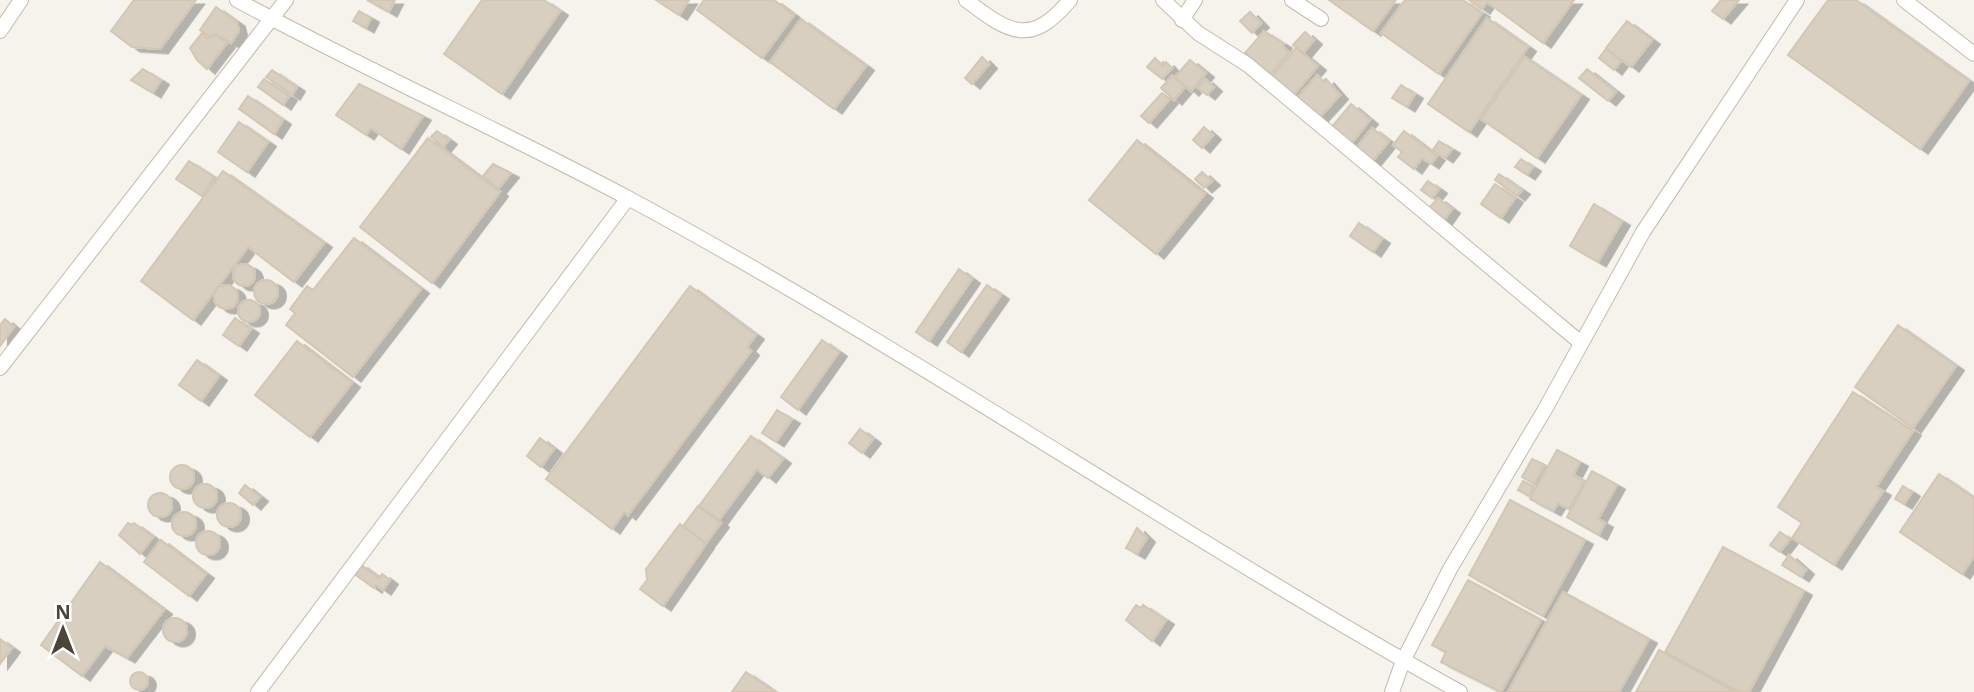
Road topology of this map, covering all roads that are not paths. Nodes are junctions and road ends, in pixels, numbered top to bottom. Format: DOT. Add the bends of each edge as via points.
graph roads {
  1 [pos="22,0"];
  2 [pos="237,0"];
  3 [pos="286,0"];
  4 [pos="966,0"];
  5 [pos="1070,0"];
  6 [pos="1163,0"];
  7 [pos="1195,0"];
  8 [pos="1292,0"];
  9 [pos="1797,0"];
  10 [pos="1904,0"];
  11 [pos="272,19"];
  12 [pos="1321,19"];
  13 [pos="1182,20"];
  14 [pos="0,31"];
  15 [pos="1974,54"];
  16 [pos="628,198"];
  17 [pos="1581,343"];
  18 [pos="0,368"];
  19 [pos="1403,661"];
  20 [pos="257,692"];
  21 [pos="1392,692"];
  22 [pos="1460,692"];
  1 -- 14 [label="street"];
  2 -- 11 [label="street"];
  3 -- 11 [label="street"];
  4 -- 5 [label="street" via="1017,32 1043,27"];
  6 -- 13 [label="street"];
  7 -- 13 [label="street"];
  8 -- 12 [label="street"];
  9 -- 17 [label="street" via="1643,232"];
  10 -- 15 [label="street"];
  11 -- 16 [label="street"];
  11 -- 18 [label="street"];
  13 -- 17 [label="street" via="1248,65"];
  16 -- 19 [label="street" via="942,381"];
  16 -- 20 [label="street"];
  17 -- 19 [label="street" via="1450,569"];
  19 -- 21 [label="street"];
  19 -- 22 [label="street"];
}
